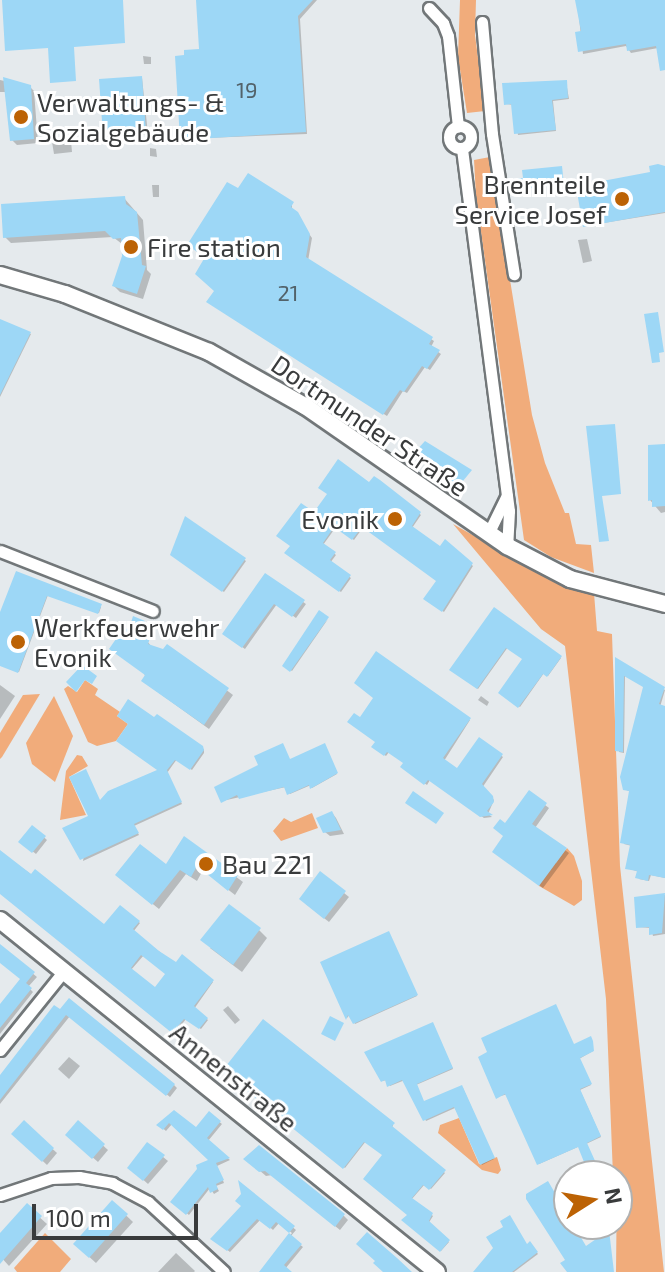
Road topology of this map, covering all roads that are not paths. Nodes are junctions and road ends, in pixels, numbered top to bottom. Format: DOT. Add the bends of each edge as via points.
graph roads {
  1 [pos="429,8"];
  2 [pos="482,22"];
  3 [pos="458,126"];
  4 [pos="492,134"];
  5 [pos="471,137"];
  6 [pos="462,149"];
  7 [pos="514,274"];
  8 [pos="0,275"];
  9 [pos="507,495"];
  10 [pos="488,534"];
  11 [pos="507,546"];
  12 [pos="0,551"];
  13 [pos="662,602"];
  14 [pos="153,611"];
  15 [pos="0,920"];
  16 [pos="63,972"];
  17 [pos="0,1050"];
  18 [pos="0,1195"];
  19 [pos="224,1272"];
  20 [pos="437,1272"];
  1 -- 3 [label="street" via="448,36"];
  2 -- 4 [label="street"];
  3 -- 5 [label="street" via="467,128"];
  3 -- 6 [label="street" via="448,138"];
  4 -- 5 [label="street"];
  4 -- 7 [label="street"];
  5 -- 6 [label="street"];
  6 -- 9 [label="street, Dortmunder Straße"];
  8 -- 10 [label="main road, Dortmunder Straße" via="96,306 257,377"];
  9 -- 10 [label="street, Dortmunder Straße"];
  9 -- 11 [label="street, Dortmunder Straße"];
  10 -- 11 [label="main road, Dortmunder Straße"];
  11 -- 13 [label="main road, Dortmunder Straße" via="570,579"];
  12 -- 14 [label="street"];
  15 -- 16 [label="main road, Annenstraße"];
  16 -- 17 [label="street"];
  16 -- 20 [label="main road, Annenstraße"];
  18 -- 19 [label="street" via="51,1178 112,1183 148,1202"];
}
